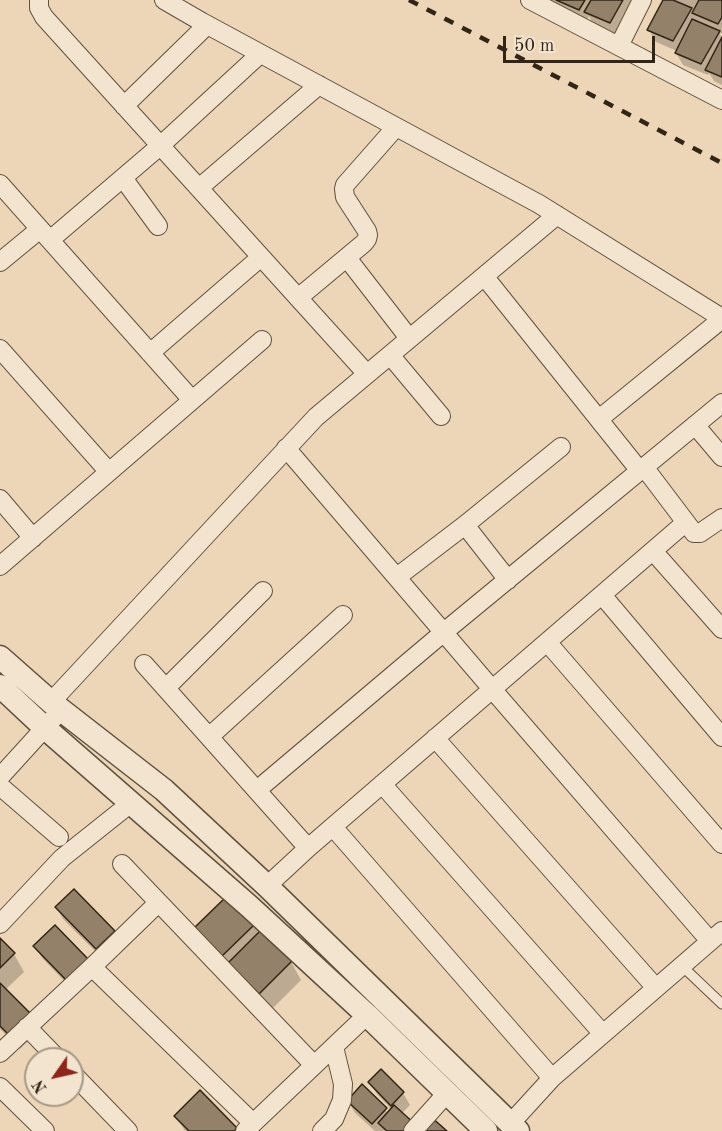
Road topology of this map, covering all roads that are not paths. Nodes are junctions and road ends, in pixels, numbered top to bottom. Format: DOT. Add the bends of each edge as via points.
graph roads {
  1 [pos="39,0"];
  2 [pos="164,0"];
  3 [pos="530,0"];
  4 [pos="642,0"];
  5 [pos="207,25"];
  6 [pos="619,46"];
  7 [pos="260,54"];
  8 [pos="319,85"];
  9 [pos="722,100"];
  10 [pos="124,106"];
  11 [pos="396,127"];
  12 [pos="160,146"];
  13 [pos="123,178"];
  14 [pos="0,184"];
  15 [pos="199,188"];
  16 [pos="557,215"];
  17 [pos="158,225"];
  18 [pos="45,234"];
  19 [pos="261,257"];
  20 [pos="347,258"];
  21 [pos="0,262"];
  22 [pos="484,276"];
  23 [pos="298,298"];
  24 [pos="722,319"];
  25 [pos="410,338"];
  26 [pos="262,340"];
  27 [pos="0,349"];
  28 [pos="150,353"];
  29 [pos="390,355"];
  30 [pos="367,374"];
  31 [pos="192,400"];
  32 [pos="722,402"];
  33 [pos="441,416"];
  34 [pos="599,419"];
  35 [pos="695,425"];
  36 [pos="561,447"];
  37 [pos="286,448"];
  38 [pos="722,457"];
  39 [pos="642,469"];
  40 [pos="109,472"];
  41 [pos="0,499"];
  42 [pos="722,518"];
  43 [pos="685,523"];
  44 [pos="465,525"];
  45 [pos="33,538"];
  46 [pos="653,551"];
  47 [pos="0,566"];
  48 [pos="397,577"];
  49 [pos="508,580"];
  50 [pos="263,591"];
  51 [pos="602,595"];
  52 [pos="343,615"];
  53 [pos="722,629"];
  54 [pos="444,632"];
  55 [pos="547,642"];
  56 [pos="0,657"];
  57 [pos="144,664"];
  58 [pos="0,686"];
  59 [pos="166,688"];
  60 [pos="492,689"];
  61 [pos="56,706"];
  62 [pos="45,728"];
  63 [pos="209,736"];
  64 [pos="722,737"];
  65 [pos="435,738"];
  66 [pos="0,777"];
  67 [pos="382,784"];
  68 [pos="0,786"];
  69 [pos="257,790"];
  70 [pos="132,803"];
  71 [pos="333,827"];
  72 [pos="59,837"];
  73 [pos="722,844"];
  74 [pos="308,848"];
  75 [pos="122,864"];
  76 [pos="267,886"];
  77 [pos="158,903"];
  78 [pos="0,924"];
  79 [pos="716,936"];
  80 [pos="682,966"];
  81 [pos="92,967"];
  82 [pos="656,988"];
  83 [pos="722,1004"];
  84 [pos="367,1016"];
  85 [pos="27,1027"];
  86 [pos="603,1034"];
  87 [pos="46,1047"];
  88 [pos="334,1047"];
  89 [pos="0,1053"];
  90 [pos="314,1065"];
  91 [pos="552,1078"];
  92 [pos="84,1085"];
  93 [pos="0,1087"];
  94 [pos="447,1093"];
  95 [pos="249,1127"];
  96 [pos="514,1127"];
  97 [pos="45,1131"];
  98 [pos="128,1131"];
  99 [pos="322,1131"];
  100 [pos="413,1131"];
  101 [pos="486,1131"];
  1 -- 10 [label="street" via="44,17"];
  2 -- 5 [label="street"];
  3 -- 6 [label="street"];
  4 -- 6 [label="street"];
  5 -- 7 [label="street"];
  5 -- 10 [label="street"];
  6 -- 9 [label="street"];
  7 -- 8 [label="street"];
  7 -- 12 [label="street"];
  8 -- 11 [label="street"];
  8 -- 15 [label="street"];
  10 -- 12 [label="street"];
  11 -- 16 [label="street"];
  11 -- 20 [label="street" via="345,185 345,197 368,235"];
  12 -- 13 [label="street"];
  12 -- 15 [label="street"];
  13 -- 17 [label="street"];
  13 -- 18 [label="street"];
  14 -- 18 [label="street"];
  15 -- 19 [label="street"];
  16 -- 22 [label="street"];
  16 -- 24 [label="street"];
  18 -- 21 [label="street"];
  18 -- 28 [label="street"];
  19 -- 23 [label="street"];
  19 -- 28 [label="street"];
  20 -- 23 [label="street"];
  20 -- 25 [label="street"];
  22 -- 25 [label="street"];
  22 -- 34 [label="street"];
  23 -- 30 [label="street"];
  24 -- 34 [label="street"];
  25 -- 29 [label="street"];
  26 -- 31 [label="street"];
  27 -- 40 [label="street"];
  28 -- 31 [label="street"];
  29 -- 30 [label="street"];
  29 -- 33 [label="street"];
  30 -- 37 [label="street" via="320,412"];
  31 -- 40 [label="street"];
  32 -- 35 [label="street"];
  34 -- 39 [label="street"];
  35 -- 38 [label="street"];
  35 -- 39 [label="street"];
  36 -- 44 [label="street"];
  37 -- 48 [label="street"];
  37 -- 61 [label="street"];
  39 -- 43 [label="street"];
  39 -- 49 [label="street"];
  40 -- 45 [label="street"];
  41 -- 45 [label="street"];
  42 -- 43 [label="street" via="697,534"];
  43 -- 46 [label="street"];
  44 -- 48 [label="street"];
  44 -- 49 [label="street"];
  45 -- 47 [label="street"];
  46 -- 51 [label="street"];
  46 -- 53 [label="street"];
  48 -- 54 [label="street"];
  49 -- 54 [label="street"];
  50 -- 59 [label="street"];
  51 -- 55 [label="street"];
  51 -- 64 [label="street"];
  52 -- 63 [label="street"];
  54 -- 60 [label="street"];
  54 -- 69 [label="street"];
  55 -- 60 [label="street"];
  55 -- 73 [label="street"];
  56 -- 61 [label="street"];
  57 -- 59 [label="street"];
  58 -- 62 [label="street"];
  59 -- 63 [label="street"];
  60 -- 65 [label="street"];
  60 -- 79 [label="street"];
  61 -- 62 [label="street"];
  61 -- 76 [label="street" via="164,790"];
  62 -- 66 [label="street"];
  62 -- 70 [label="street"];
  63 -- 69 [label="street"];
  65 -- 67 [label="street"];
  65 -- 82 [label="street"];
  67 -- 71 [label="street"];
  67 -- 86 [label="street"];
  68 -- 72 [label="street"];
  69 -- 74 [label="street"];
  70 -- 78 [label="street" via="62,858"];
  70 -- 84 [label="street"];
  71 -- 74 [label="street"];
  71 -- 91 [label="street"];
  74 -- 76 [label="street"];
  75 -- 77 [label="street"];
  76 -- 96 [label="street"];
  77 -- 81 [label="street"];
  77 -- 90 [label="street"];
  79 -- 80 [label="street"];
  80 -- 82 [label="street"];
  80 -- 83 [label="lane"];
  81 -- 85 [label="street"];
  81 -- 95 [label="street"];
  82 -- 86 [label="street"];
  84 -- 88 [label="street"];
  84 -- 94 [label="street"];
  85 -- 87 [label="street"];
  85 -- 89 [label="street"];
  86 -- 91 [label="street"];
  88 -- 90 [label="street"];
  88 -- 99 [label="street" via="343,1084 342,1100 334,1119"];
  90 -- 95 [label="street"];
  91 -- 96 [label="street"];
  92 -- 98 [label="street"];
  93 -- 97 [label="street"];
  94 -- 100 [label="street"];
  94 -- 101 [label="street"];
}
